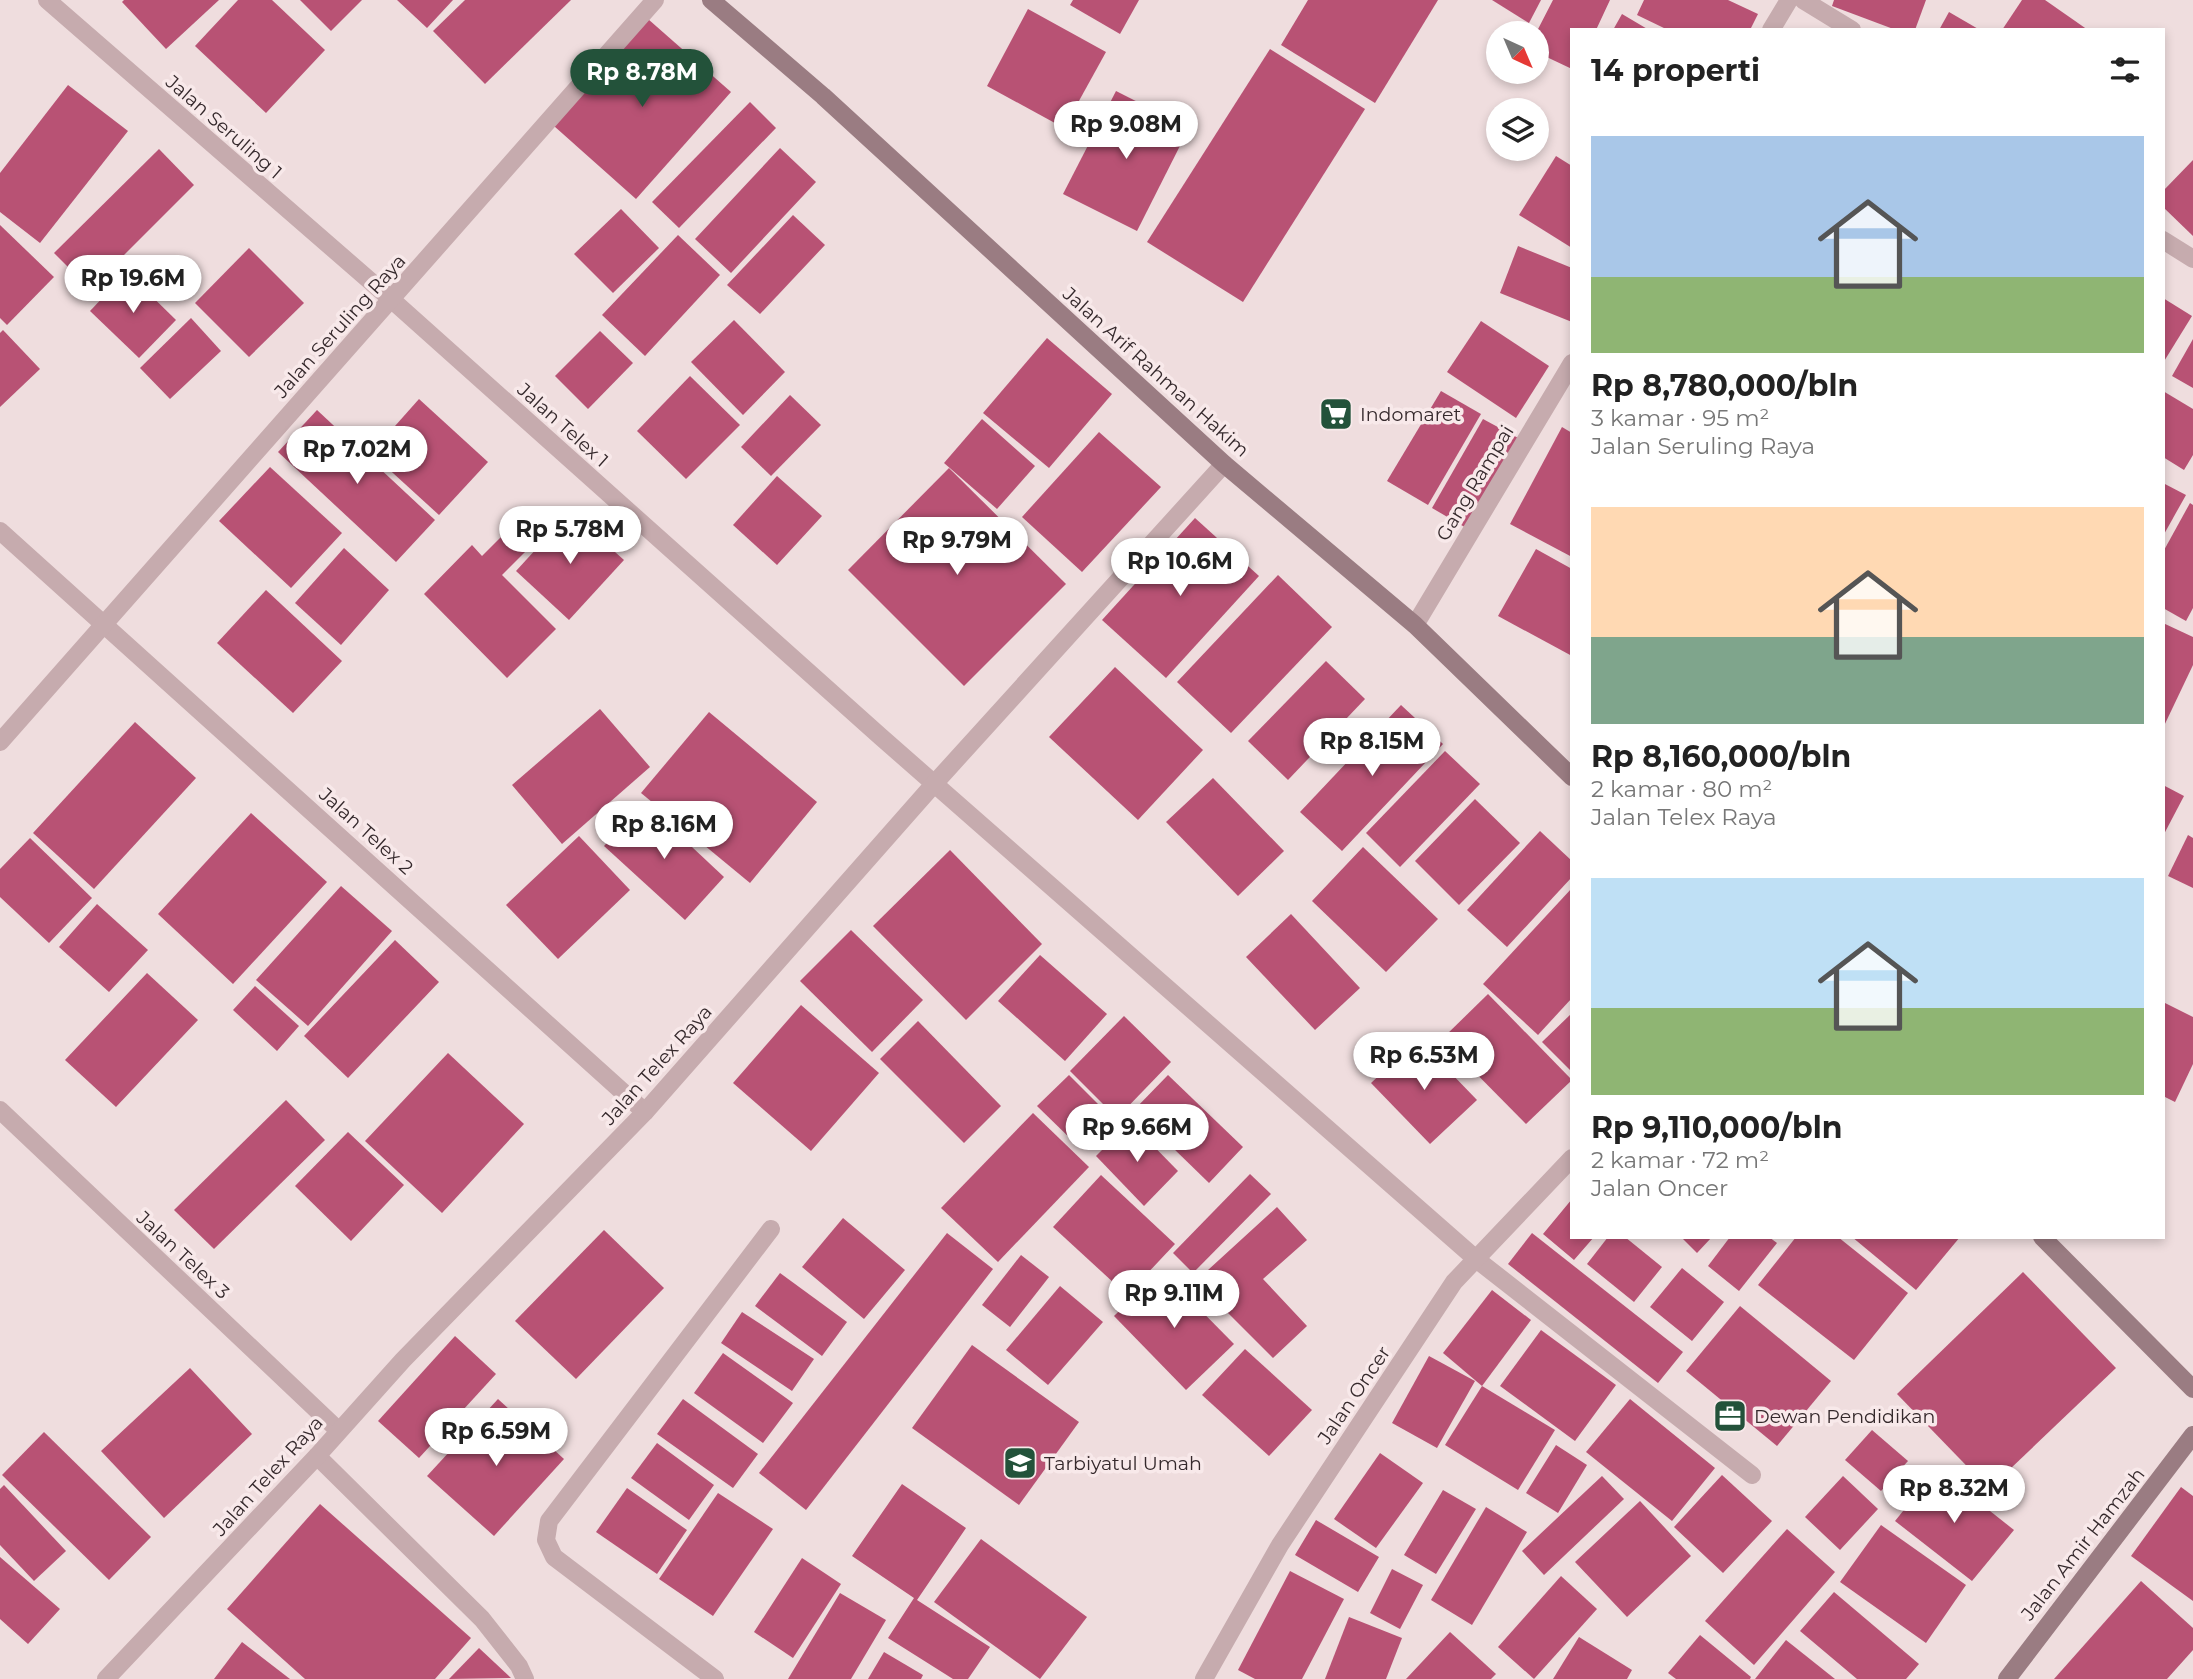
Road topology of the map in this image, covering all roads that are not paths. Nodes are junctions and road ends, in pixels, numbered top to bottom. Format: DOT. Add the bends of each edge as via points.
graph roads {
  1 [pos="47,0"];
  2 [pos="655,0"];
  3 [pos="710,0"];
  4 [pos="1789,0"];
  5 [pos="1803,0"];
  6 [pos="1772,28"];
  7 [pos="1849,28"];
  8 [pos="2165,241"];
  9 [pos="2193,259"];
  10 [pos="374,285"];
  11 [pos="392,300"];
  12 [pos="1570,366"];
  13 [pos="1224,464"];
  14 [pos="0,531"];
  15 [pos="105,623"];
  16 [pos="1415,625"];
  17 [pos="0,742"];
  18 [pos="1570,775"];
  19 [pos="934,784"];
  20 [pos="0,1110"];
  21 [pos="645,1112"];
  22 [pos="1570,1160"];
  23 [pos="771,1229"];
  24 [pos="2044,1239"];
  25 [pos="1476,1259"];
  26 [pos="2193,1389"];
  27 [pos="338,1430"];
  28 [pos="2193,1435"];
  29 [pos="317,1456"];
  30 [pos="1752,1475"];
  31 [pos="106,1679"];
  32 [pos="525,1679"];
  33 [pos="715,1679"];
  34 [pos="1204,1679"];
  35 [pos="2007,1679"];
  1 -- 10 [label="street, Jalan Seruling 1"];
  2 -- 11 [label="street, Jalan Seruling Raya"];
  3 -- 13 [label="street, Jalan Arif Rahman Hakim" via="823,96"];
  4 -- 6 [label="street"];
  5 -- 7 [label="street"];
  8 -- 9 [label="street"];
  10 -- 11 [label="street, Jalan Telex 1"];
  11 -- 15 [label="street, Jalan Seruling Raya"];
  11 -- 19 [label="street, Jalan Telex 1"];
  12 -- 16 [label="street, Gang Rampai"];
  13 -- 16 [label="street, Jalan Arif Rahman Hakim"];
  13 -- 19 [label="street, Jalan Telex Raya"];
  14 -- 15 [label="street, Jalan Telex 2"];
  15 -- 17 [label="street, Jalan Seruling Raya"];
  15 -- 21 [label="street, Jalan Telex 2"];
  16 -- 18 [label="street, Jalan Arif Rahman Hakim"];
  19 -- 21 [label="street, Jalan Telex Raya"];
  19 -- 25 [label="street, Jalan Telex 1"];
  20 -- 27 [label="street, Jalan Telex 3"];
  21 -- 27 [label="street, Jalan Telex Raya"];
  22 -- 25 [label="street, Jalan Oncer"];
  23 -- 33 [label="street" via="549,1521 545,1534 554,1557"];
  24 -- 26 [label="street"];
  25 -- 30 [label="street, Jalan Telex 1"];
  25 -- 34 [label="street, Jalan Oncer" via="1454,1282 1280,1545"];
  27 -- 29 [label="street, Jalan Telex Raya"];
  28 -- 35 [label="street, Jalan Amir Hamzah"];
  29 -- 31 [label="street, Jalan Telex Raya"];
  29 -- 32 [label="street" via="482,1619"];
}
